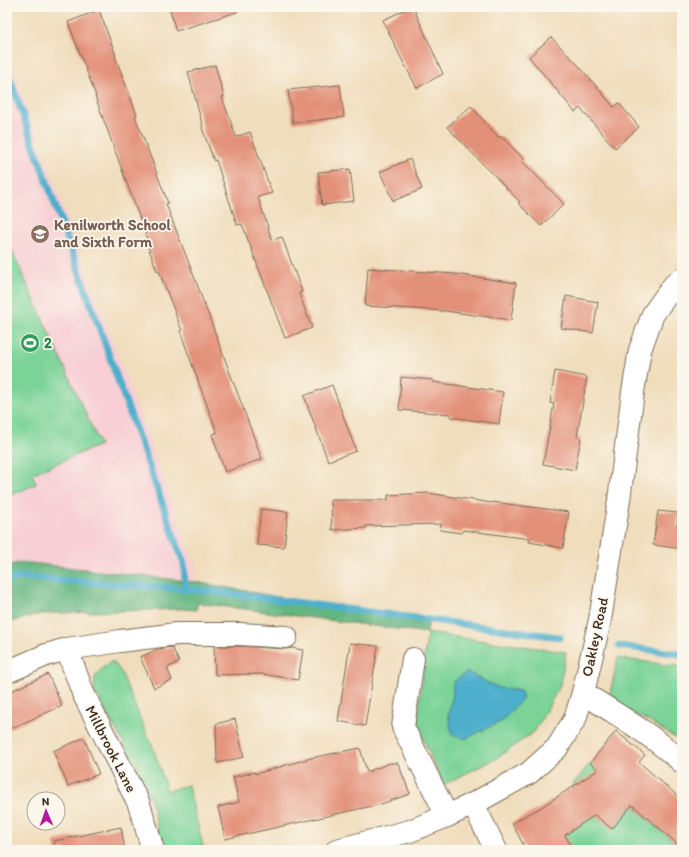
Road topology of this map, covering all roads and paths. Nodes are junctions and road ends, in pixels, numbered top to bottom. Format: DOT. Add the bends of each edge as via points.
graph roads {
  1 [pos="678,282"];
  2 [pos="286,636"];
  3 [pos="68,649"];
  4 [pos="412,659"];
  5 [pos="7,672"];
  6 [pos="583,693"];
  7 [pos="682,762"];
  8 [pos="473,804"];
  9 [pos="447,816"];
  10 [pos="154,850"];
  11 [pos="337,850"];
  12 [pos="496,850"];
  1 -- 6 [label="street, Oakley Road" via="653,314 640,350 604,601"];
  2 -- 3 [label="street" via="177,634"];
  3 -- 5 [label="street" via="46,655"];
  3 -- 10 [label="street, Millbrook Lane" via="83,693 139,804"];
  4 -- 9 [label="street" via="403,727"];
  6 -- 7 [label="street" via="633,724"];
  6 -- 8 [label="street, Oakley Road" via="575,719 557,748 529,773"];
  8 -- 9 [label="street, Oakley Road"];
  8 -- 12 [label="street"];
  9 -- 11 [label="street, Oakley Road" via="410,831"];
}
